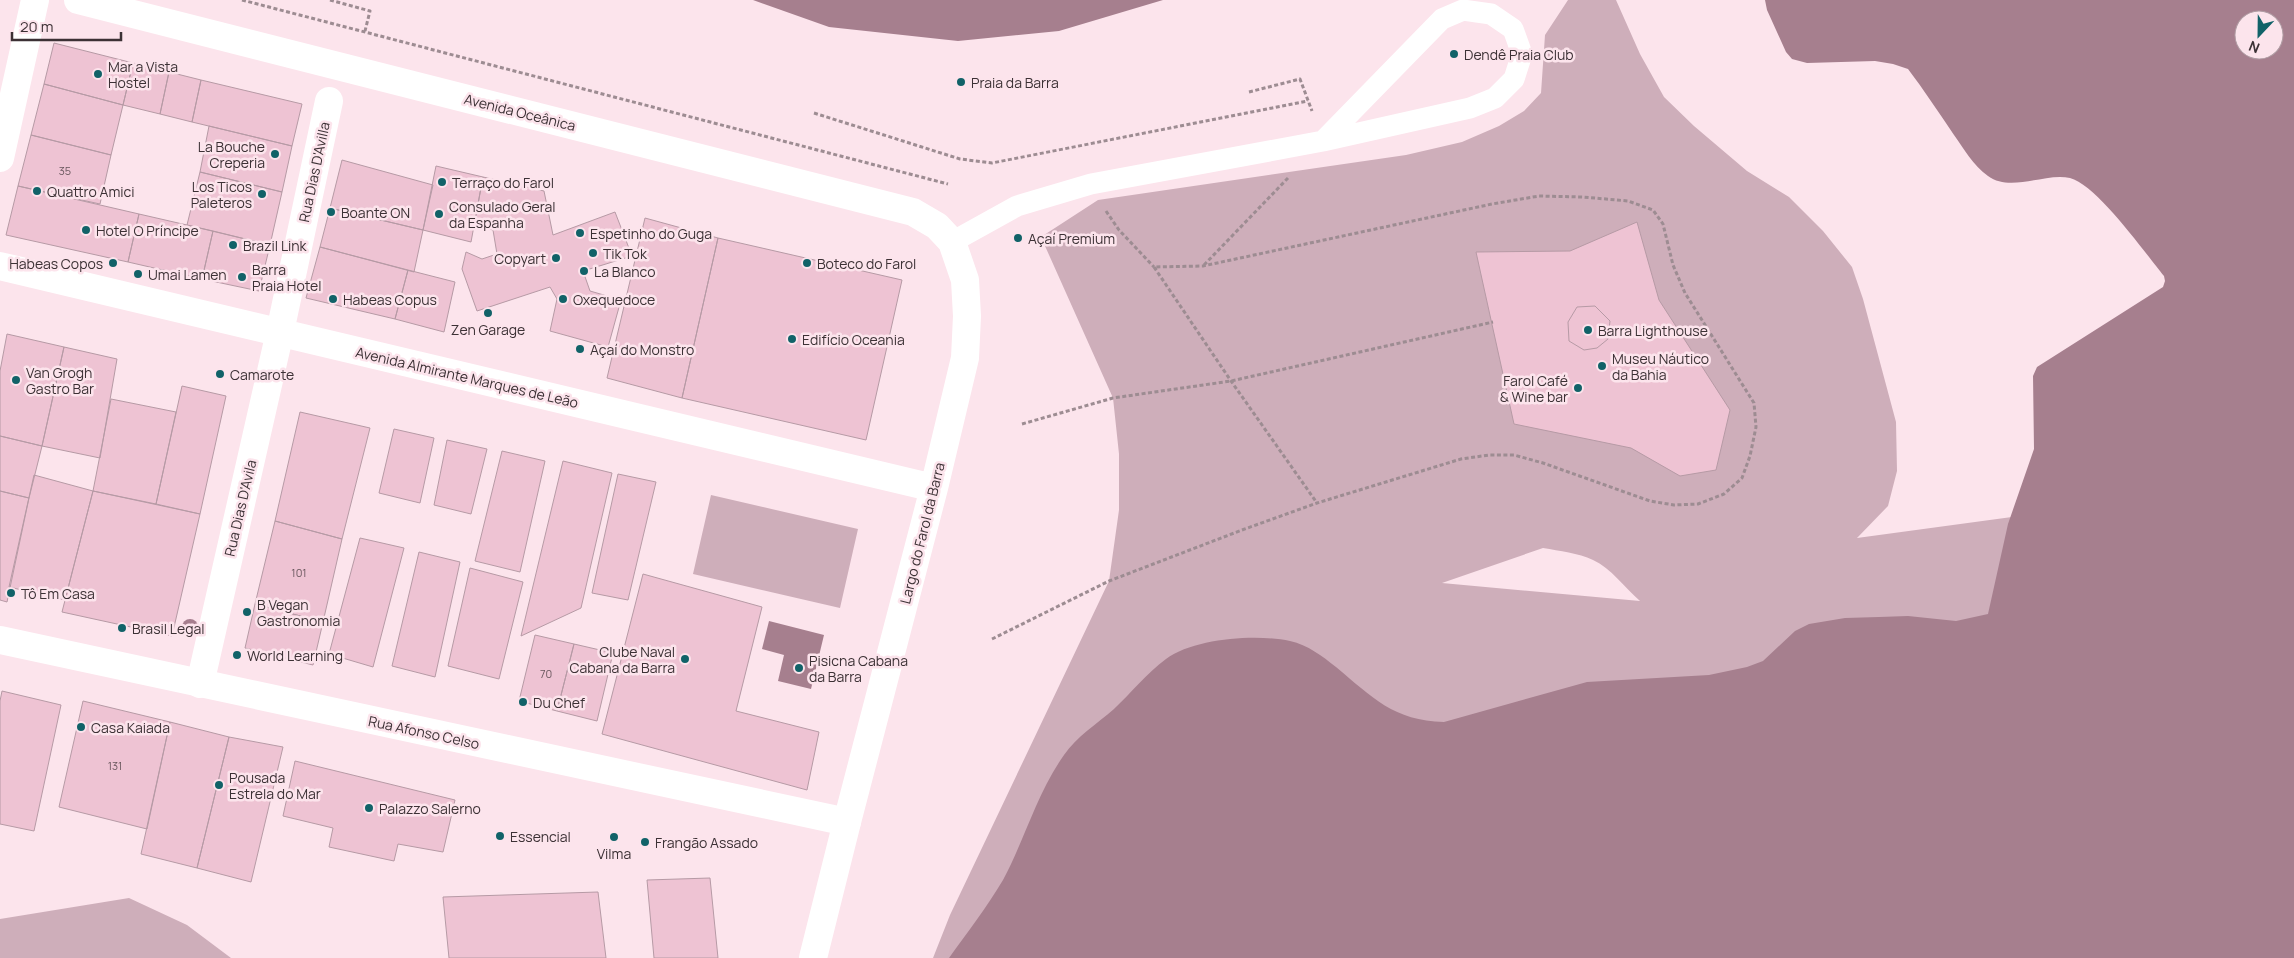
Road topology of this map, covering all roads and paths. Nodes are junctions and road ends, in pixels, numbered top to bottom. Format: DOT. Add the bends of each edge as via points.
graph roads {
  1 [pos="35,0"];
  2 [pos="78,0"];
  3 [pos="242,0"];
  4 [pos="330,0"];
  5 [pos="365,31"];
  6 [pos="1249,92"];
  7 [pos="329,101"];
  8 [pos="814,113"];
  9 [pos="1323,141"];
  10 [pos="0,156"];
  11 [pos="948,184"];
  12 [pos="1104,207"];
  13 [pos="952,242"];
  14 [pos="0,266"];
  15 [pos="1203,266"];
  16 [pos="1154,267"];
  17 [pos="1493,322"];
  18 [pos="280,332"];
  19 [pos="1231,381"];
  20 [pos="1022,424"];
  21 [pos="934,488"];
  22 [pos="1317,503"];
  23 [pos="992,639"];
  24 [pos="0,640"];
  25 [pos="200,684"];
  26 [pos="848,822"];
  27 [pos="813,958"];
  1 -- 10 [label="street"];
  2 -- 13 [label="street, Avenida Oceânica" via="913,212 937,226"];
  3 -- 5 [label="path"];
  4 -- 5 [label="path" via="370,11"];
  5 -- 11 [label="path"];
  6 -- 8 [label="path" via="1300,79 1308,101 992,163 960,159"];
  7 -- 18 [label="street, Rua Dias D'Avilla"];
  9 -- 9 [label="lane" via="1470,108 1495,98 1514,79 1522,54 1513,29 1491,14 1463,10 1442,19"];
  9 -- 13 [label="lane" via="1091,184 1017,206"];
  9 -- 15 [label="path"];
  12 -- 16 [label="path" via="1119,230"];
  13 -- 21 [label="street, Largo do Farol da Barra" via="965,280 964,358"];
  14 -- 18 [label="street, Avenida Almirante Marques de Leão"];
  15 -- 16 [label="path"];
  15 -- 22 [label="path" via="1539,196 1628,201 1653,210 1663,224 1673,266 1685,292 1754,403 1756,427 1742,478 1724,494 1698,504 1650,501 1543,463 1514,456 1489,455 1461,459"];
  16 -- 19 [label="path"];
  17 -- 19 [label="path"];
  18 -- 21 [label="street, Avenida Almirante Marques de Leão"];
  18 -- 25 [label="street, Rua Dias D'Avila"];
  19 -- 20 [label="path" via="1113,398"];
  19 -- 22 [label="path"];
  21 -- 26 [label="street, Largo do Farol da Barra"];
  22 -- 23 [label="path" via="1109,581"];
  24 -- 25 [label="street, Rua Afonso Celso"];
  25 -- 26 [label="street, Rua Afonso Celso"];
  26 -- 27 [label="street, Largo do Farol da Barra"];
}
